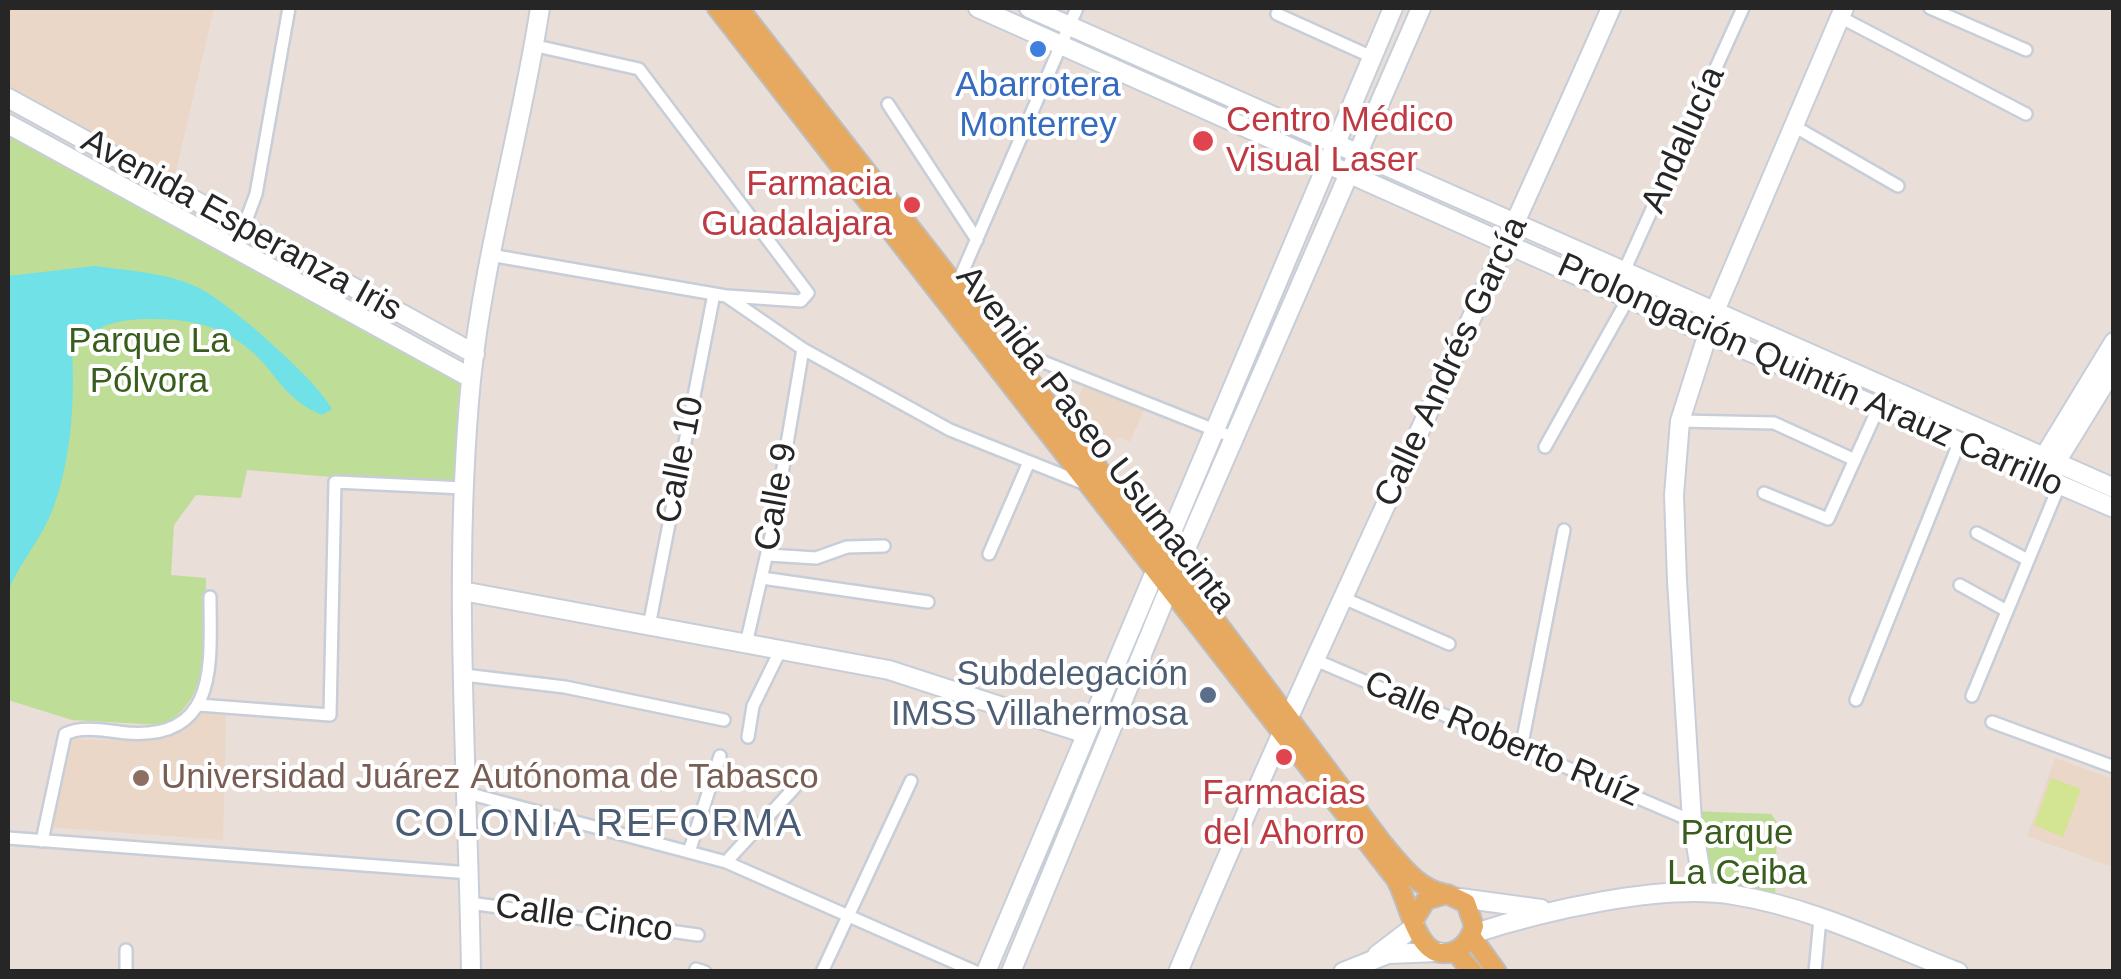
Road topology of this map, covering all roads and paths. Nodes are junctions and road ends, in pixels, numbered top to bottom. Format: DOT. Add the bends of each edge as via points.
graph roads {
  1 [pos="289,8"];
  2 [pos="717,8"];
  3 [pos="740,8"];
  4 [pos="978,8"];
  5 [pos="1029,8"];
  6 [pos="1393,8"];
  7 [pos="1421,8"];
  8 [pos="1611,8"];
  9 [pos="1743,8"];
  10 [pos="1930,8"];
  11 [pos="1842,12"];
  12 [pos="1277,14"];
  13 [pos="539,22"];
  14 [pos="1070,24"];
  15 [pos="2026,50"];
  16 [pos="1372,58"];
  17 [pos="8,98"];
  18 [pos="888,104"];
  19 [pos="2026,114"];
  20 [pos="8,124"];
  21 [pos="1792,125"];
  22 [pos="74,134"];
  23 [pos="1336,142"];
  24 [pos="1360,153"];
  25 [pos="63,154"];
  26 [pos="1327,161"];
  27 [pos="1351,172"];
  28 [pos="1898,186"];
  29 [pos="1517,223"];
  30 [pos="244,226"];
  31 [pos="977,240"];
  32 [pos="1508,242"];
  33 [pos="490,255"];
  34 [pos="1624,272"];
  35 [pos="1622,294"];
  36 [pos="720,295"];
  37 [pos="952,297"];
  38 [pos="1714,311"];
  39 [pos="1706,332"];
  40 [pos="2114,342"];
  41 [pos="803,349"];
  42 [pos="475,354"];
  43 [pos="1020,367"];
  44 [pos="2114,368"];
  45 [pos="471,378"];
  46 [pos="1886,389"];
  47 [pos="1878,408"];
  48 [pos="1680,421"];
  49 [pos="1214,430"];
  50 [pos="1234,438"];
  51 [pos="1959,443"];
  52 [pos="1546,447"];
  53 [pos="1854,460"];
  54 [pos="1028,462"];
  55 [pos="2046,474"];
  56 [pos="1089,486"];
  57 [pos="464,488"];
  58 [pos="2114,488"];
  59 [pos="1764,493"];
  60 [pos="2114,508"];
  61 [pos="1564,530"];
  62 [pos="1977,533"];
  63 [pos="884,546"];
  64 [pos="989,554"];
  65 [pos="768,555"];
  66 [pos="1158,560"];
  67 [pos="2028,560"];
  68 [pos="1177,569"];
  69 [pos="762,578"];
  70 [pos="1960,586"];
  71 [pos="1169,588"];
  72 [pos="462,591"];
  73 [pos="210,597"];
  74 [pos="1341,597"];
  75 [pos="928,602"];
  76 [pos="2007,610"];
  77 [pos="649,626"];
  78 [pos="746,644"];
  79 [pos="1449,644"];
  80 [pos="780,651"];
  81 [pos="1313,659"];
  82 [pos="464,675"];
  83 [pos="1972,696"];
  84 [pos="1856,700"];
  85 [pos="199,705"];
  86 [pos="724,720"];
  87 [pos="1284,720"];
  88 [pos="1992,722"];
  89 [pos="1083,732"];
  90 [pos="748,737"];
  91 [pos="1521,750"];
  92 [pos="720,756"];
  93 [pos="2114,768"];
  94 [pos="911,781"];
  95 [pos="794,787"];
  96 [pos="468,793"];
  97 [pos="1692,821"];
  98 [pos="8,838"];
  99 [pos="42,840"];
  100 [pos="690,852"];
  101 [pos="726,862"];
  102 [pos="470,873"];
  103 [pos="1704,892"];
  104 [pos="1454,896"];
  105 [pos="470,903"];
  106 [pos="1546,910"];
  107 [pos="847,915"];
  108 [pos="1820,919"];
  109 [pos="1415,922"];
  110 [pos="698,935"];
  111 [pos="1471,935"];
  112 [pos="126,950"];
  113 [pos="1447,952"];
  114 [pos="1372,958"];
  115 [pos="126,972"];
  116 [pos="471,972"];
  117 [pos="822,972"];
  118 [pos="976,972"];
  119 [pos="986,972"];
  120 [pos="1011,972"];
  121 [pos="1178,972"];
  122 [pos="1343,972"];
  123 [pos="1473,972"];
  124 [pos="1497,972"];
  125 [pos="1815,972"];
  126 [pos="1958,972"];
  1 -- 30 [label="street" via="256,194"];
  2 -- 37 [label="main road, Avenida Paseo Usumacinta"];
  3 -- 37 [label="main road, Avenida Paseo Usumacinta"];
  4 -- 14 [label="street"];
  5 -- 14 [label="street"];
  6 -- 16 [label="street"];
  7 -- 24 [label="street"];
  8 -- 29 [label="street, Calle Andrés García"];
  9 -- 34 [label="street, Andalucía"];
  10 -- 15 [label="street"];
  11 -- 19 [label="street"];
  11 -- 21 [label="street"];
  12 -- 16 [label="street"];
  13 -- 33 [label="street"];
  13 -- 36 [label="street" via="638,69 808,293 801,301"];
  14 -- 23 [label="street, Prolongación Quintín Arauz Carrillo"];
  14 -- 26 [label="street, Prolongación Quintín Arauz Carrillo"];
  14 -- 31 [label="street"];
  16 -- 23 [label="street"];
  17 -- 22 [label="street, Avenida Esperanza Iris"];
  18 -- 31 [label="street"];
  20 -- 25 [label="street, Avenida Esperanza Iris"];
  21 -- 28 [label="street"];
  21 -- 38 [label="street"];
  22 -- 25 [label="street"];
  22 -- 30 [label="street, Avenida Esperanza Iris"];
  23 -- 24 [label="street, Prolongación Quintín Arauz Carrillo"];
  23 -- 26 [label="street"];
  24 -- 27 [label="street"];
  24 -- 29 [label="street, Prolongación Quintín Arauz Carrillo"];
  25 -- 45 [label="street, Avenida Esperanza Iris"];
  26 -- 27 [label="street, Prolongación Quintín Arauz Carrillo"];
  26 -- 49 [label="street"];
  27 -- 32 [label="street, Prolongación Quintín Arauz Carrillo"];
  27 -- 50 [label="street"];
  29 -- 32 [label="street, Calle Andrés García"];
  29 -- 34 [label="street, Prolongación Quintín Arauz Carrillo"];
  30 -- 42 [label="street, Avenida Esperanza Iris"];
  31 -- 37 [label="street"];
  32 -- 35 [label="street, Prolongación Quintín Arauz Carrillo"];
  32 -- 74 [label="street, Calle Andrés García"];
  33 -- 36 [label="street"];
  33 -- 42 [label="street"];
  34 -- 35 [label="street, Andalucía"];
  34 -- 38 [label="street, Prolongación Quintín Arauz Carrillo"];
  35 -- 39 [label="street, Prolongación Quintín Arauz Carrillo"];
  35 -- 52 [label="street, Andalucía"];
  36 -- 41 [label="street"];
  36 -- 77 [label="street, Calle 10"];
  37 -- 43 [label="main road, Avenida Paseo Usumacinta"];
  37 -- 56 [label="main road, Avenida Paseo Usumacinta"];
  38 -- 39 [label="street"];
  38 -- 46 [label="street, Prolongación Quintín Arauz Carrillo"];
  39 -- 47 [label="street, Prolongación Quintín Arauz Carrillo"];
  39 -- 48 [label="street"];
  40 -- 55 [label="street"];
  41 -- 54 [label="street" via="950,430"];
  41 -- 65 [label="street, Calle 9"];
  42 -- 45 [label="street"];
  43 -- 49 [label="street" via="1041,361"];
  43 -- 66 [label="main road, Avenida Paseo Usumacinta"];
  44 -- 55 [label="street"];
  45 -- 57 [label="street"];
  46 -- 47 [label="street"];
  46 -- 55 [label="street, Prolongación Quintín Arauz Carrillo"];
  47 -- 51 [label="street, Prolongación Quintín Arauz Carrillo"];
  47 -- 53 [label="street"];
  48 -- 53 [label="street" via="1774,423"];
  48 -- 97 [label="street" via="1674,495"];
  49 -- 50 [label="street"];
  49 -- 66 [label="street"];
  50 -- 68 [label="street"];
  51 -- 55 [label="street, Prolongación Quintín Arauz Carrillo"];
  51 -- 84 [label="street"];
  53 -- 59 [label="street" via="1828,519"];
  54 -- 56 [label="street"];
  54 -- 64 [label="street"];
  55 -- 58 [label="street, Prolongación Quintín Arauz Carrillo"];
  55 -- 60 [label="street, Prolongación Quintín Arauz Carrillo"];
  55 -- 67 [label="street"];
  56 -- 66 [label="main road, Avenida Paseo Usumacinta"];
  57 -- 72 [label="street"];
  57 -- 85 [label="street" via="336,482 330,714"];
  61 -- 91 [label="street"];
  62 -- 67 [label="street"];
  63 -- 65 [label="street" via="847,547 816,558"];
  65 -- 69 [label="street, Calle 9"];
  66 -- 68 [label="main road, Avenida Paseo Usumacinta"];
  66 -- 71 [label="main road, Avenida Paseo Usumacinta"];
  66 -- 89 [label="street"];
  67 -- 76 [label="street"];
  68 -- 71 [label="street"];
  68 -- 87 [label="main road, Avenida Paseo Usumacinta"];
  69 -- 75 [label="street"];
  69 -- 78 [label="street, Calle 9"];
  70 -- 76 [label="street"];
  71 -- 87 [label="main road, Avenida Paseo Usumacinta"];
  71 -- 120 [label="street"];
  72 -- 77 [label="street"];
  72 -- 82 [label="street"];
  73 -- 85 [label="street" via="210,674"];
  74 -- 79 [label="street"];
  74 -- 81 [label="street, Calle Andrés García"];
  76 -- 83 [label="street"];
  77 -- 78 [label="street"];
  78 -- 80 [label="street"];
  80 -- 89 [label="street" via="888,670"];
  80 -- 90 [label="street" via="753,706"];
  81 -- 87 [label="street, Calle Andrés García"];
  81 -- 91 [label="street, Calle Roberto Ruíz"];
  82 -- 86 [label="street"];
  82 -- 96 [label="street"];
  85 -- 99 [label="street" via="180,722 152,732 64,734"];
  87 -- 104 [label="main road, Avenida Paseo Usumacinta" via="1404,867 1432,891"];
  87 -- 109 [label="main road, Avenida Paseo Usumacinta" via="1395,878"];
  87 -- 121 [label="street, Calle Andrés García"];
  88 -- 93 [label="street"];
  89 -- 119 [label="street"];
  91 -- 97 [label="street, Calle Roberto Ruíz"];
  92 -- 100 [label="street"];
  94 -- 107 [label="street"];
  95 -- 101 [label="street"];
  96 -- 100 [label="street"];
  96 -- 102 [label="street"];
  97 -- 103 [label="street"];
  98 -- 99 [label="street"];
  99 -- 102 [label="street"];
  100 -- 101 [label="street"];
  101 -- 107 [label="street"];
  102 -- 105 [label="street"];
  103 -- 106 [label="street"];
  103 -- 108 [label="street"];
  104 -- 106 [label="street"];
  104 -- 109 [label="main road" via="1426,900"];
  104 -- 111 [label="main road" via="1474,918"];
  105 -- 110 [label="street, Calle Cinco"];
  105 -- 116 [label="street"];
  106 -- 111 [label="street"];
  107 -- 117 [label="street"];
  107 -- 118 [label="street"];
  108 -- 125 [label="street"];
  108 -- 126 [label="street"];
  109 -- 113 [label="main road, Avenida Paseo Usumacinta" via="1422,943"];
  109 -- 114 [label="street"];
  111 -- 113 [label="main road"];
  111 -- 124 [label="main road"];
  112 -- 115 [label="street"];
  113 -- 114 [label="street"];
  113 -- 123 [label="main road, Avenida Paseo Usumacinta"];
  114 -- 122 [label="street"];
}
